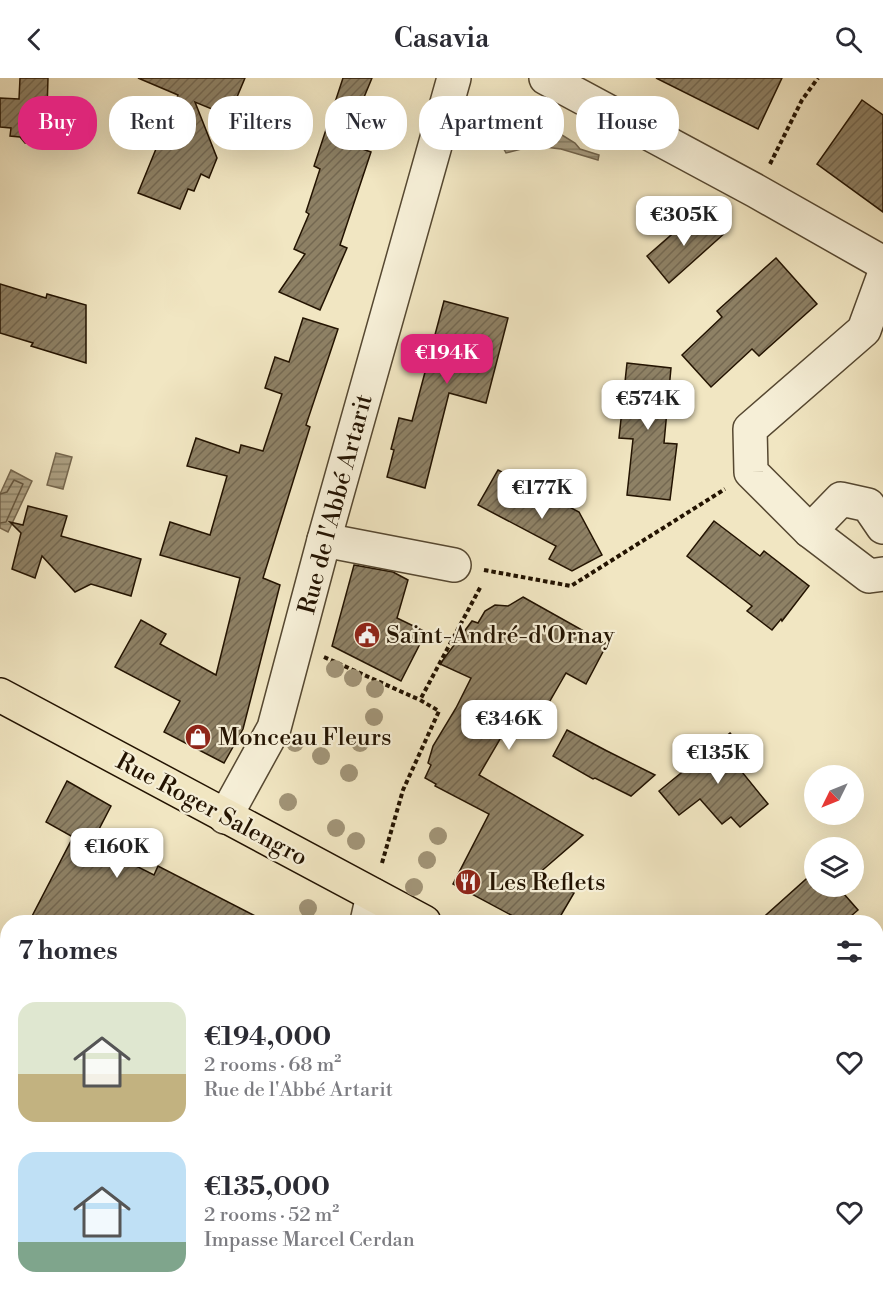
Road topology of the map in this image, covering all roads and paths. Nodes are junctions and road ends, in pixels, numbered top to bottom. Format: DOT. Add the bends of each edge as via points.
graph roads {
  1 [pos="454,78"];
  2 [pos="546,78"];
  3 [pos="818,78"];
  4 [pos="756,191"];
  5 [pos="883,263"];
  6 [pos="883,278"];
  7 [pos="751,472"];
  8 [pos="883,527"];
  9 [pos="810,531"];
  10 [pos="324,540"];
  11 [pos="454,565"];
  12 [pos="489,571"];
  13 [pos="883,574"];
  14 [pos="296,644"];
  15 [pos="0,694"];
  16 [pos="420,700"];
  17 [pos="225,817"];
  18 [pos="370,909"];
  19 [pos="395,915"];
  1 -- 10 [label="street, Rue de l'Abbé Artarit"];
  2 -- 4 [label="street"];
  3 -- 4 [label="path" via="802,100"];
  4 -- 5 [label="street"];
  6 -- 7 [label="street" via="864,330 750,429"];
  7 -- 9 [label="street"];
  7 -- 12 [label="path" via="571,586"];
  8 -- 9 [label="street" via="868,505 841,499"];
  9 -- 13 [label="street" via="869,576"];
  10 -- 11 [label="street"];
  10 -- 14 [label="street, Rue de l'Abbé Artarit"];
  11 -- 12 [label="path"];
  12 -- 16 [label="path"];
  14 -- 16 [label="path"];
  14 -- 17 [label="street, Rue de l'Abbé Artarit" via="274,728"];
  15 -- 17 [label="main road, Rue Roger Salengro"];
  16 -- 18 [label="path" via="438,711 403,790"];
  17 -- 18 [label="main road, Rue Roger Salengro"];
  18 -- 19 [label="main road, Rue Roger Salengro"];
}
